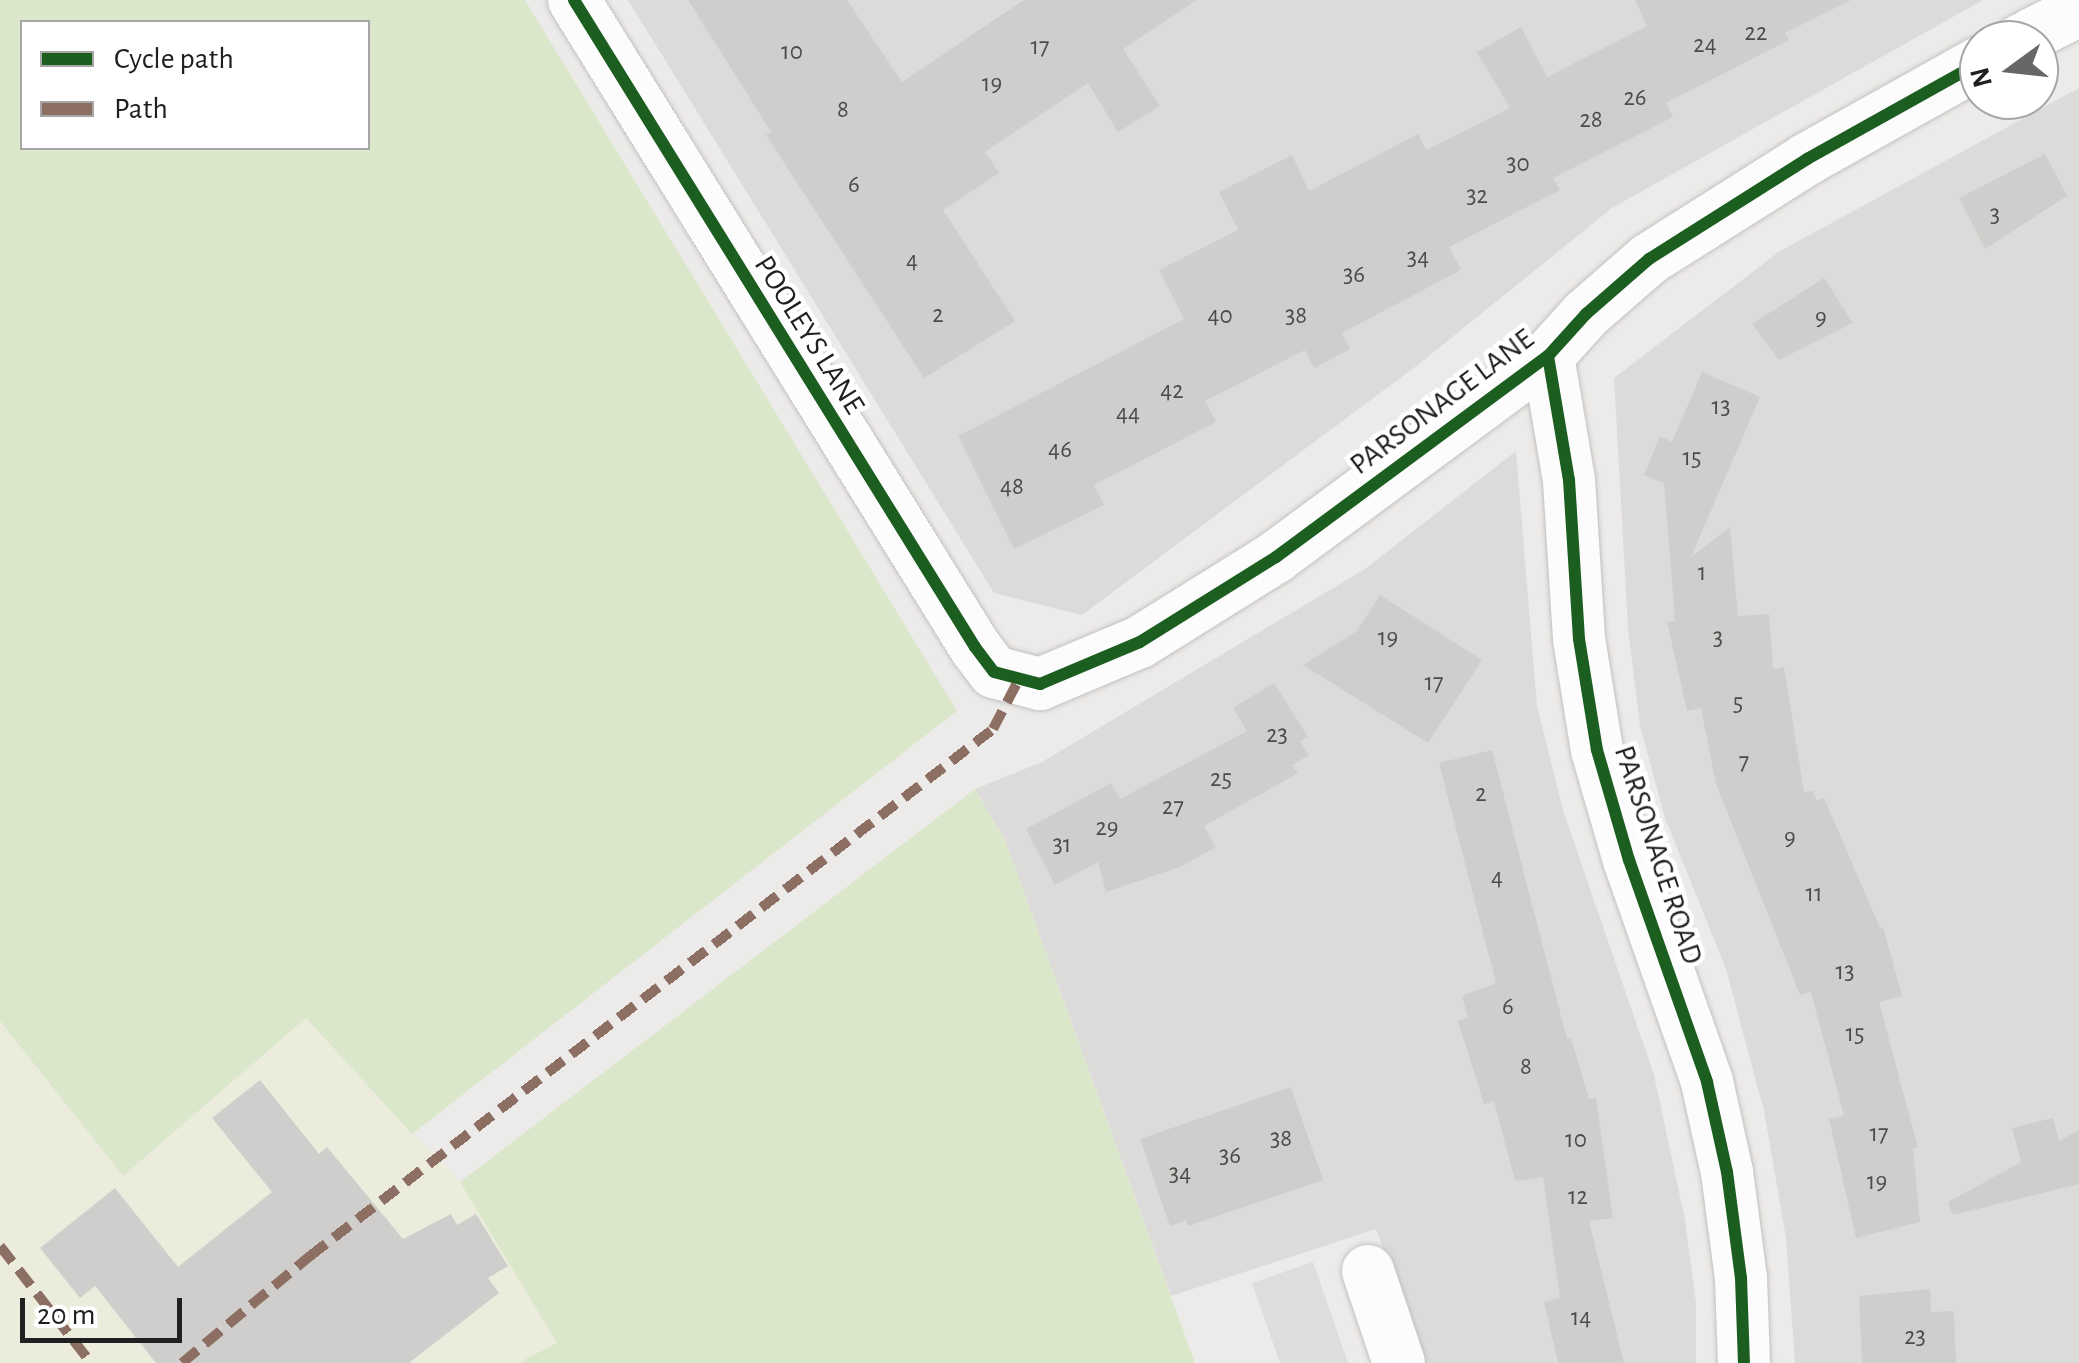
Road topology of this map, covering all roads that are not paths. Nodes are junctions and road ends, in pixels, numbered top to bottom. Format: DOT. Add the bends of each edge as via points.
graph roads {
  1 [pos="574,0"];
  2 [pos="1959,74"];
  3 [pos="1548,356"];
  4 [pos="1018,681"];
  5 [pos="1368,1272"];
  6 [pos="1400,1363"];
  7 [pos="1744,1363"];
  1 -- 4 [label="street, POOLEYS LANE" via="975,647 994,672"];
  2 -- 3 [label="street, PARSONAGE LANE" via="1710,217 1649,259"];
  3 -- 4 [label="street, PARSONAGE LANE" via="1276,557 1140,642 1069,675 1040,684"];
  3 -- 7 [label="street, PARSONAGE ROAD" via="1569,480 1580,639 1597,750 1707,1082 1739,1260"];
  5 -- 6 [label="street"];
}
